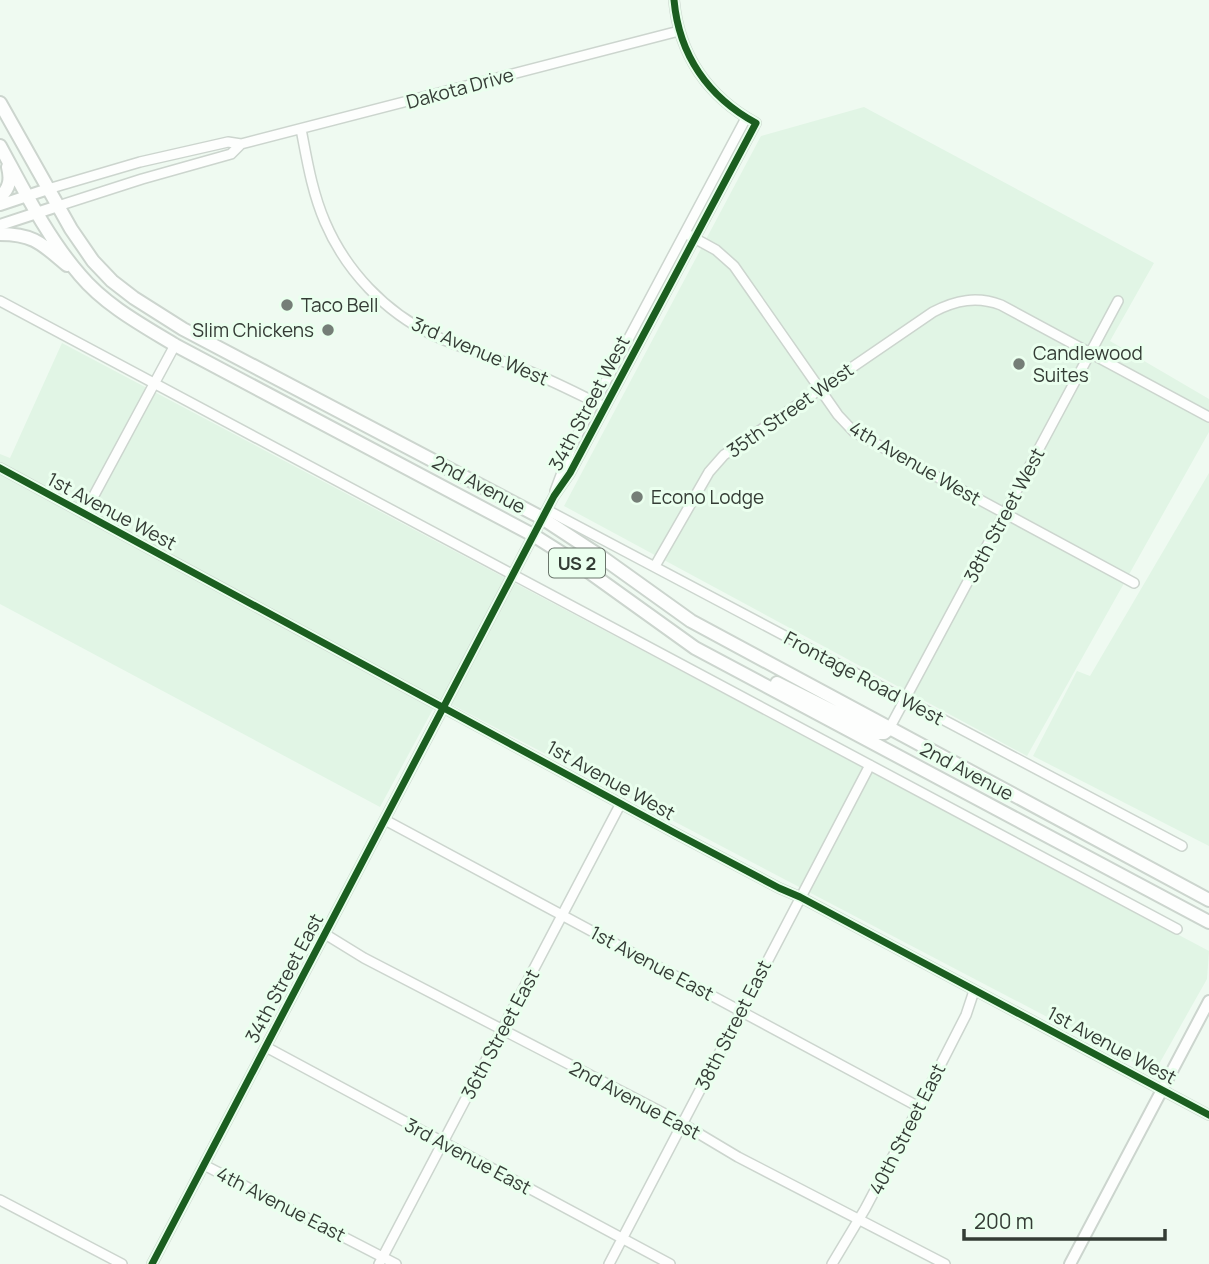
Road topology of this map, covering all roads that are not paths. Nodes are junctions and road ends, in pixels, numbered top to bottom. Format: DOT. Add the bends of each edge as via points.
graph roads {
  1 [pos="674,0"];
  2 [pos="679,31"];
  3 [pos="0,103"];
  4 [pos="746,118"];
  5 [pos="301,129"];
  6 [pos="241,144"];
  7 [pos="0,147"];
  8 [pos="48,188"];
  9 [pos="0,197"];
  10 [pos="27,197"];
  11 [pos="0,205"];
  12 [pos="58,206"];
  13 [pos="37,214"];
  14 [pos="0,225"];
  15 [pos="685,233"];
  16 [pos="0,234"];
  17 [pos="695,238"];
  18 [pos="80,276"];
  19 [pos="0,301"];
  20 [pos="1118,301"];
  21 [pos="175,345"];
  22 [pos="1090,353"];
  23 [pos="155,384"];
  24 [pos="820,389"];
  25 [pos="595,402"];
  26 [pos="605,407"];
  27 [pos="1209,417"];
  28 [pos="0,468"];
  29 [pos="554,496"];
  30 [pos="84,514"];
  31 [pos="544,514"];
  32 [pos="1004,514"];
  33 [pos="533,535"];
  34 [pos="655,566"];
  35 [pos="513,574"];
  36 [pos="1134,583"];
  37 [pos="667,628"];
  38 [pos="905,699"];
  39 [pos="443,706"];
  40 [pos="889,729"];
  41 [pos="870,765"];
  42 [pos="621,803"];
  43 [pos="385,820"];
  44 [pos="1182,846"];
  45 [pos="1107,868"];
  46 [pos="800,897"];
  47 [pos="1209,900"];
  48 [pos="562,916"];
  49 [pos="1209,922"];
  50 [pos="1177,929"];
  51 [pos="1209,929"];
  52 [pos="325,934"];
  53 [pos="974,991"];
  54 [pos="1209,1000"];
  55 [pos="741,1010"];
  56 [pos="502,1030"];
  57 [pos="266,1047"];
  58 [pos="1162,1090"];
  59 [pos="919,1107"];
  60 [pos="1209,1115"];
  61 [pos="682,1124"];
  62 [pos="442,1143"];
  63 [pos="204,1165"];
  64 [pos="0,1200"];
  65 [pos="859,1219"];
  66 [pos="622,1239"];
  67 [pos="381,1261"];
  68 [pos="122,1264"];
  69 [pos="152,1264"];
  70 [pos="396,1264"];
  71 [pos="608,1264"];
  72 [pos="670,1264"];
  73 [pos="832,1264"];
  74 [pos="945,1264"];
  75 [pos="1070,1264"];
  1 -- 2 [label="street"];
  2 -- 4 [label="street" via="705,83"];
  2 -- 5 [label="street, Dakota Drive"];
  3 -- 8 [label="highway, 2nd Avenue / US 2"];
  4 -- 15 [label="street, 34th Street West"];
  4 -- 17 [label="street, 34th Street West" via="756,123"];
  5 -- 6 [label="street, Dakota Drive"];
  5 -- 25 [label="street, 3rd Avenue West" via="330,232 345,260 382,301 435,336"];
  6 -- 8 [label="street, Dakota Drive" via="228,142 140,162"];
  6 -- 12 [label="street, Dakota Drive" via="231,154"];
  7 -- 9 [label="highway" via="11,179"];
  7 -- 10 [label="highway, 2nd Avenue / US 2"];
  8 -- 10 [label="main road"];
  8 -- 12 [label="highway, 2nd Avenue / US 2"];
  10 -- 11 [label="main road"];
  10 -- 13 [label="highway, 2nd Avenue / US 2"];
  12 -- 13 [label="main road"];
  12 -- 31 [label="highway, 2nd Avenue / US 2" via="93,261 134,298 183,328"];
  13 -- 14 [label="main road"];
  13 -- 18 [label="highway, 2nd Avenue / US 2"];
  15 -- 17 [label="street, 4th Avenue West"];
  15 -- 25 [label="street, 34th Street West"];
  16 -- 18 [label="highway" via="31,238"];
  17 -- 24 [label="street, 4th Avenue West" via="734,266"];
  17 -- 26 [label="street, 34th Street West"];
  18 -- 21 [label="highway, 2nd Avenue / US 2" via="120,311"];
  19 -- 23 [label="street"];
  20 -- 22 [label="street, 38th Street West"];
  21 -- 23 [label="street"];
  21 -- 33 [label="highway, 2nd Avenue / US 2"];
  22 -- 24 [label="street, 35th Street West" via="1001,305 968,299 933,312"];
  22 -- 27 [label="street"];
  22 -- 32 [label="street, 38th Street West"];
  23 -- 30 [label="street"];
  23 -- 35 [label="street"];
  24 -- 32 [label="street, 4th Avenue West" via="859,436"];
  24 -- 34 [label="street, 35th Street West" via="718,461"];
  25 -- 26 [label="street, 3rd Avenue West"];
  25 -- 29 [label="street, 34th Street West" via="566,458"];
  26 -- 29 [label="street, 34th Street West"];
  28 -- 30 [label="street, 1st Avenue West"];
  29 -- 31 [label="street, 34th Street West"];
  30 -- 39 [label="street, 1st Avenue West"];
  31 -- 33 [label="street, 34th Street West"];
  31 -- 34 [label="street, Frontage Road West"];
  31 -- 40 [label="highway, 2nd Avenue / US 2" via="691,621"];
  32 -- 36 [label="street, 4th Avenue West"];
  32 -- 38 [label="street, 38th Street West"];
  33 -- 35 [label="street, 34th Street West"];
  33 -- 37 [label="highway, 2nd Avenue / US 2"];
  34 -- 38 [label="street, Frontage Road West"];
  35 -- 39 [label="street, 34th Street West"];
  35 -- 41 [label="street"];
  37 -- 40 [label="highway" via="877,733"];
  37 -- 45 [label="highway, 2nd Avenue / US 2" via="718,660"];
  38 -- 40 [label="street, 38th Street West"];
  38 -- 44 [label="street, Frontage Road West"];
  39 -- 42 [label="street, 1st Avenue West"];
  39 -- 43 [label="street, 34th Street East"];
  40 -- 47 [label="highway, 2nd Avenue / US 2"];
  41 -- 46 [label="street"];
  41 -- 50 [label="street"];
  42 -- 46 [label="street, 1st Avenue West"];
  42 -- 48 [label="street, 36th Street East"];
  43 -- 48 [label="street, 1st Avenue East"];
  43 -- 52 [label="street, 34th Street East"];
  45 -- 49 [label="highway, 2nd Avenue / US 2"];
  45 -- 51 [label="highway"];
  46 -- 53 [label="street, 1st Avenue West"];
  46 -- 55 [label="street, 38th Street East"];
  48 -- 55 [label="street, 1st Avenue East"];
  48 -- 56 [label="street, 36th Street East"];
  52 -- 56 [label="street, 2nd Avenue East"];
  52 -- 57 [label="street, 34th Street East"];
  53 -- 58 [label="street, 1st Avenue West"];
  53 -- 59 [label="street, 40th Street East"];
  54 -- 58 [label="main road"];
  55 -- 59 [label="street, 1st Avenue East"];
  55 -- 61 [label="street, 38th Street East"];
  56 -- 61 [label="street, 2nd Avenue East"];
  56 -- 62 [label="street, 36th Street East"];
  57 -- 62 [label="street, 3rd Avenue East"];
  57 -- 63 [label="street, 34th Street East"];
  58 -- 60 [label="street, 1st Avenue West"];
  58 -- 75 [label="main road"];
  59 -- 65 [label="street, 40th Street East"];
  61 -- 65 [label="street, 2nd Avenue East"];
  61 -- 66 [label="street, 38th Street East"];
  62 -- 66 [label="street, 3rd Avenue East"];
  62 -- 67 [label="street, 36th Street East"];
  63 -- 67 [label="street, 4th Avenue East"];
  63 -- 69 [label="street, 34th Street East"];
  64 -- 68 [label="street"];
  65 -- 73 [label="street, 40th Street East"];
  65 -- 74 [label="street, 2nd Avenue East"];
  66 -- 71 [label="street, 38th Street East"];
  66 -- 72 [label="street, 3rd Avenue East"];
  67 -- 70 [label="street, 4th Avenue East"];
}
